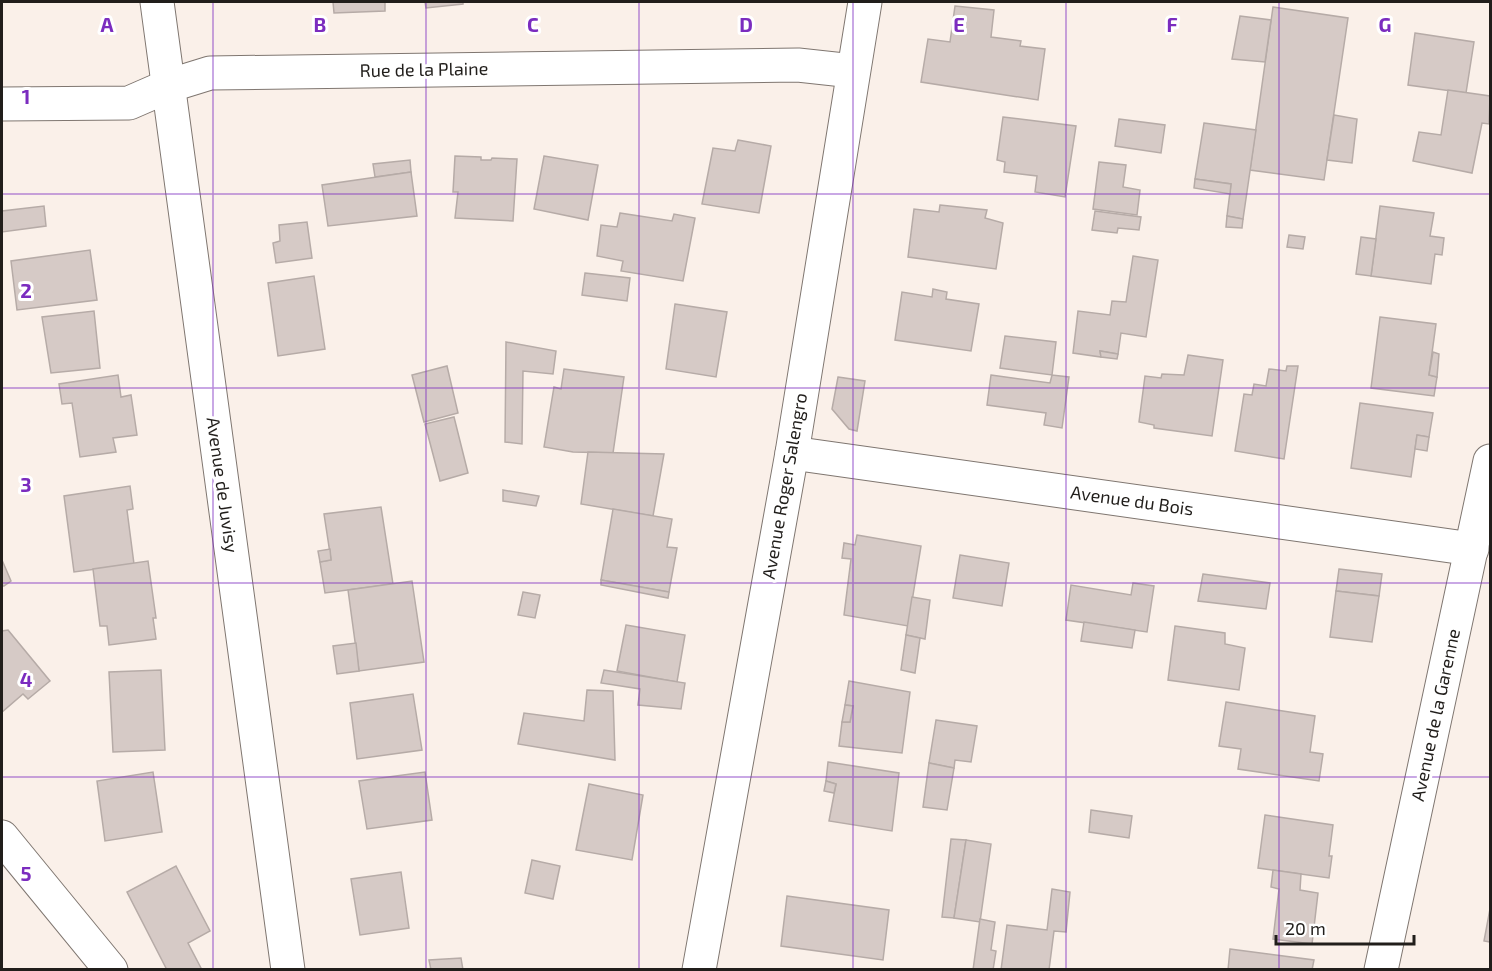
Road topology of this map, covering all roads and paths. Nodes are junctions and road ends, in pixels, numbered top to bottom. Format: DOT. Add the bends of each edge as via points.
graph roads {
  1 [pos="157,2"];
  2 [pos="865,2"];
  3 [pos="853,71"];
  4 [pos="168,86"];
  5 [pos="2,104"];
  6 [pos="792,453"];
  7 [pos="1491,461"];
  8 [pos="1472,549"];
  9 [pos="2,837"];
  10 [pos="111,969"];
  11 [pos="288,969"];
  12 [pos="699,969"];
  13 [pos="1381,969"];
  1 -- 4 [label="street, Avenue de Juvisy"];
  2 -- 3 [label="street, Avenue Roger Salengro"];
  3 -- 4 [label="street, Rue de la Plaine" via="798,65 210,72"];
  3 -- 6 [label="street, Avenue Roger Salengro"];
  4 -- 5 [label="street, Rue de la Plaine" via="129,103"];
  4 -- 11 [label="street, Avenue de Juvisy"];
  6 -- 8 [label="street, Avenue du Bois"];
  6 -- 12 [label="street, Avenue Roger Salengro"];
  7 -- 8 [label="street, Avenue de la Garenne"];
  8 -- 13 [label="street, Avenue de la Garenne"];
  9 -- 10 [label="street"];
}
